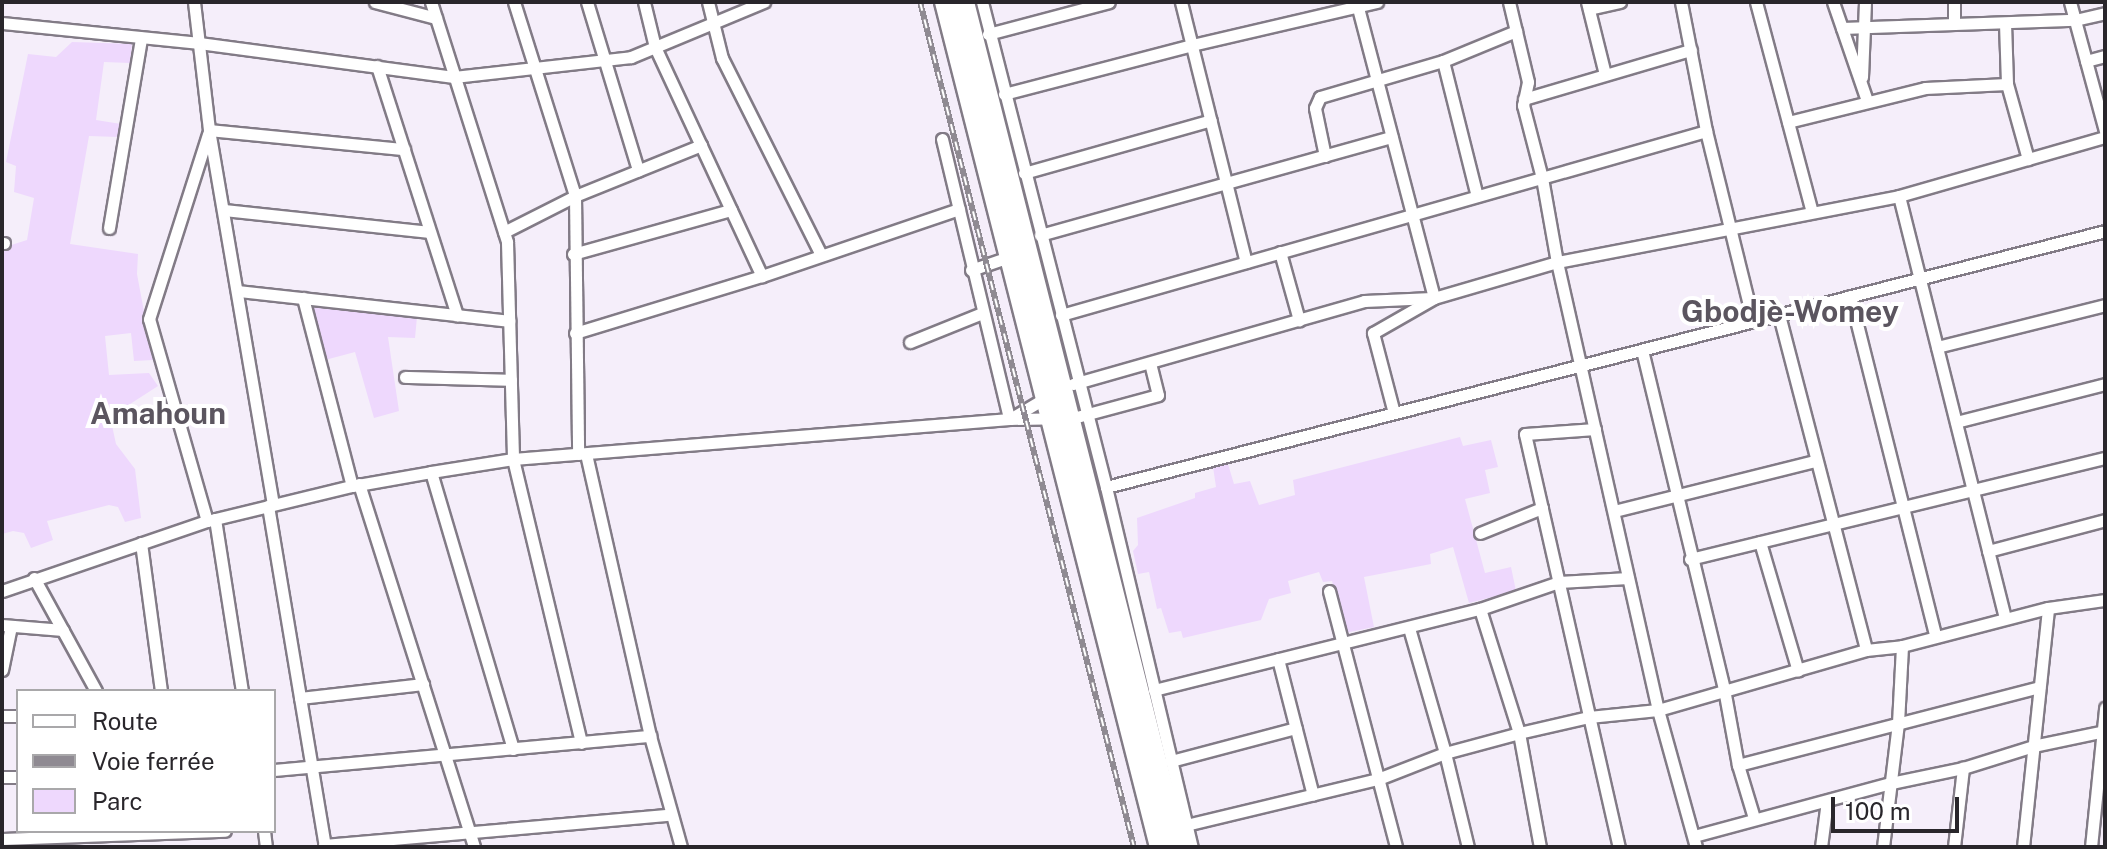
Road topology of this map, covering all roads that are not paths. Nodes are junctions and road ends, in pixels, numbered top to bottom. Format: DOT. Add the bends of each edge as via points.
graph roads {
  1 [pos="194,2"];
  2 [pos="375,2"];
  3 [pos="431,2"];
  4 [pos="514,2"];
  5 [pos="587,2"];
  6 [pos="644,2"];
  7 [pos="708,2"];
  8 [pos="764,2"];
  9 [pos="940,2"];
  10 [pos="953,2"];
  11 [pos="966,2"];
  12 [pos="982,2"];
  13 [pos="1109,2"];
  14 [pos="1181,2"];
  15 [pos="1377,2"];
  16 [pos="1509,2"];
  17 [pos="1620,2"];
  18 [pos="1681,2"];
  19 [pos="1756,2"];
  20 [pos="1833,2"];
  21 [pos="1865,2"];
  22 [pos="1954,2"];
  23 [pos="2070,2"];
  24 [pos="1358,5"];
  25 [pos="1588,6"];
  26 [pos="2105,13"];
  27 [pos="436,18"];
  28 [pos="2075,20"];
  29 [pos="2,23"];
  30 [pos="713,23"];
  31 [pos="2005,23"];
  32 [pos="1954,24"];
  33 [pos="1864,27"];
  34 [pos="1842,28"];
  35 [pos="1516,31"];
  36 [pos="988,34"];
  37 [pos="141,38"];
  38 [pos="199,43"];
  39 [pos="1192,45"];
  40 [pos="655,47"];
  41 [pos="1691,50"];
  42 [pos="2105,56"];
  43 [pos="604,60"];
  44 [pos="1443,61"];
  45 [pos="2086,61"];
  46 [pos="377,66"];
  47 [pos="535,70"];
  48 [pos="1605,74"];
  49 [pos="454,77"];
  50 [pos="1377,79"];
  51 [pos="1861,84"];
  52 [pos="2007,84"];
  53 [pos="1004,94"];
  54 [pos="1524,99"];
  55 [pos="1867,101"];
  56 [pos="1211,120"];
  57 [pos="1788,122"];
  58 [pos="209,130"];
  59 [pos="1706,131"];
  60 [pos="2105,134"];
  61 [pos="1392,137"];
  62 [pos="942,139"];
  63 [pos="701,145"];
  64 [pos="404,149"];
  65 [pos="1325,156"];
  66 [pos="2028,159"];
  67 [pos="638,170"];
  68 [pos="1024,173"];
  69 [pos="1542,178"];
  70 [pos="1227,183"];
  71 [pos="575,196"];
  72 [pos="1477,196"];
  73 [pos="1899,196"];
  74 [pos="959,209"];
  75 [pos="224,210"];
  76 [pos="731,210"];
  77 [pos="1812,212"];
  78 [pos="1413,214"];
  79 [pos="109,228"];
  80 [pos="1731,228"];
  81 [pos="2105,231"];
  82 [pos="430,232"];
  83 [pos="504,232"];
  84 [pos="1040,235"];
  85 [pos="1280,252"];
  86 [pos="573,254"];
  87 [pos="821,255"];
  88 [pos="1006,258"];
  89 [pos="1246,262"];
  90 [pos="1557,262"];
  91 [pos="971,270"];
  92 [pos="762,276"];
  93 [pos="1920,279"];
  94 [pos="238,291"];
  95 [pos="1850,296"];
  96 [pos="303,298"];
  97 [pos="1434,298"];
  98 [pos="2105,305"];
  99 [pos="982,313"];
  100 [pos="457,315"];
  101 [pos="1061,315"];
  102 [pos="1779,315"];
  103 [pos="1299,320"];
  104 [pos="509,321"];
  105 [pos="1753,321"];
  106 [pos="575,333"];
  107 [pos="910,342"];
  108 [pos="1937,347"];
  109 [pos="1642,350"];
  110 [pos="1150,363"];
  111 [pos="1580,365"];
  112 [pos="405,377"];
  113 [pos="511,380"];
  114 [pos="2105,384"];
  115 [pos="1060,391"];
  116 [pos="1394,413"];
  117 [pos="1066,417"];
  118 [pos="1009,419"];
  119 [pos="1956,422"];
  120 [pos="1595,429"];
  121 [pos="582,454"];
  122 [pos="2105,458"];
  123 [pos="513,459"];
  124 [pos="1815,461"];
  125 [pos="431,472"];
  126 [pos="356,485"];
  127 [pos="1106,487"];
  128 [pos="1972,489"];
  129 [pos="1676,496"];
  130 [pos="270,505"];
  131 [pos="1903,506"];
  132 [pos="1542,508"];
  133 [pos="1614,511"];
  134 [pos="211,520"];
  135 [pos="2105,520"];
  136 [pos="1831,524"];
  137 [pos="1480,533"];
  138 [pos="1760,542"];
  139 [pos="141,543"];
  140 [pos="1988,551"];
  141 [pos="1690,559"];
  142 [pos="34,578"];
  143 [pos="1628,578"];
  144 [pos="1559,582"];
  145 [pos="2,591"];
  146 [pos="1329,591"];
  147 [pos="2105,600"];
  148 [pos="2048,608"];
  149 [pos="1480,609"];
  150 [pos="2005,618"];
  151 [pos="6,626"];
  152 [pos="1409,628"];
  153 [pos="63,630"];
  154 [pos="1935,634"];
  155 [pos="1342,645"];
  156 [pos="1902,646"];
  157 [pos="1866,650"];
  158 [pos="1278,659"];
  159 [pos="2,670"];
  160 [pos="1798,671"];
  161 [pos="423,684"];
  162 [pos="2039,687"];
  163 [pos="95,689"];
  164 [pos="161,689"];
  165 [pos="242,689"];
  166 [pos="1724,689"];
  167 [pos="1154,690"];
  168 [pos="300,698"];
  169 [pos="2105,708"];
  170 [pos="1658,710"];
  171 [pos="1589,717"];
  172 [pos="1898,723"];
  173 [pos="1296,728"];
  174 [pos="2104,731"];
  175 [pos="1519,733"];
  176 [pos="650,736"];
  177 [pos="581,743"];
  178 [pos="2033,746"];
  179 [pos="513,749"];
  180 [pos="1445,753"];
  181 [pos="445,756"];
  182 [pos="1171,761"];
  183 [pos="1738,765"];
  184 [pos="311,768"];
  185 [pos="1963,768"];
  186 [pos="276,770"];
  187 [pos="1378,779"];
  188 [pos="1891,783"];
  189 [pos="1313,795"];
  190 [pos="1827,801"];
  191 [pos="669,815"];
  192 [pos="1754,818"];
  193 [pos="1186,825"];
  194 [pos="469,831"];
  195 [pos="174,833"];
  196 [pos="2,838"];
  197 [pos="1695,842"];
  198 [pos="324,846"];
  199 [pos="8,847"];
  200 [pos="182,847"];
  201 [pos="474,847"];
  202 [pos="681,847"];
  203 [pos="1155,847"];
  204 [pos="1167,847"];
  205 [pos="1180,847"];
  206 [pos="1192,847"];
  207 [pos="1396,847"];
  208 [pos="1468,847"];
  209 [pos="1540,847"];
  210 [pos="1619,847"];
  211 [pos="1821,847"];
  212 [pos="1883,847"];
  213 [pos="1954,847"];
  214 [pos="2023,847"];
  215 [pos="2091,847"];
  1 -- 38 [label="street"];
  2 -- 27 [label="street"];
  3 -- 27 [label="street"];
  4 -- 47 [label="street"];
  5 -- 43 [label="street"];
  6 -- 40 [label="street"];
  7 -- 30 [label="street"];
  8 -- 30 [label="street"];
  9 -- 88 [label="street"];
  10 -- 115 [label="highway"];
  11 -- 115 [label="highway"];
  12 -- 36 [label="street"];
  13 -- 36 [label="street"];
  14 -- 39 [label="street"];
  15 -- 24 [label="street"];
  16 -- 35 [label="street"];
  17 -- 25 [label="street"];
  18 -- 41 [label="street"];
  19 -- 57 [label="street"];
  20 -- 34 [label="street"];
  21 -- 33 [label="street"];
  22 -- 32 [label="street"];
  23 -- 28 [label="street"];
  24 -- 39 [label="street"];
  24 -- 50 [label="street"];
  25 -- 48 [label="street"];
  26 -- 28 [label="street"];
  27 -- 49 [label="street"];
  28 -- 31 [label="street"];
  28 -- 45 [label="street"];
  29 -- 37 [label="street"];
  30 -- 40 [label="street"];
  30 -- 87 [label="street" via="722,58"];
  31 -- 32 [label="street"];
  31 -- 52 [label="street"];
  32 -- 33 [label="street"];
  33 -- 34 [label="street"];
  33 -- 51 [label="street"];
  34 -- 51 [label="street"];
  35 -- 44 [label="street"];
  35 -- 54 [label="street" via="1528,82"];
  36 -- 53 [label="street"];
  37 -- 38 [label="street"];
  37 -- 79 [label="street"];
  38 -- 46 [label="street"];
  38 -- 58 [label="street"];
  39 -- 53 [label="street"];
  39 -- 56 [label="street"];
  40 -- 43 [label="street"];
  40 -- 63 [label="street"];
  41 -- 48 [label="street"];
  41 -- 59 [label="street"];
  42 -- 45 [label="street"];
  43 -- 47 [label="street"];
  43 -- 67 [label="street"];
  44 -- 50 [label="street"];
  44 -- 72 [label="street"];
  45 -- 60 [label="street"];
  46 -- 49 [label="street"];
  46 -- 64 [label="street"];
  47 -- 49 [label="street"];
  47 -- 71 [label="street"];
  48 -- 54 [label="street"];
  49 -- 83 [label="street"];
  50 -- 61 [label="street"];
  50 -- 65 [label="street" via="1315,102"];
  51 -- 55 [label="street"];
  52 -- 55 [label="street" via="1925,88"];
  52 -- 66 [label="street"];
  53 -- 68 [label="street"];
  54 -- 69 [label="street"];
  55 -- 57 [label="street"];
  56 -- 68 [label="street"];
  56 -- 70 [label="street"];
  57 -- 77 [label="street"];
  58 -- 64 [label="street"];
  58 -- 75 [label="street"];
  58 -- 134 [label="street" via="149,319"];
  59 -- 69 [label="street"];
  59 -- 80 [label="street"];
  60 -- 66 [label="street"];
  61 -- 65 [label="street"];
  61 -- 78 [label="street"];
  62 -- 74 [label="street"];
  63 -- 67 [label="street"];
  63 -- 76 [label="street"];
  64 -- 82 [label="street"];
  65 -- 70 [label="street"];
  66 -- 73 [label="street"];
  67 -- 71 [label="street"];
  68 -- 84 [label="street"];
  69 -- 72 [label="street"];
  69 -- 90 [label="street"];
  70 -- 84 [label="street"];
  70 -- 89 [label="street"];
  71 -- 83 [label="street"];
  71 -- 86 [label="street"];
  72 -- 78 [label="street"];
  73 -- 77 [label="street"];
  73 -- 93 [label="street"];
  74 -- 87 [label="street"];
  74 -- 91 [label="street"];
  75 -- 82 [label="street"];
  75 -- 94 [label="street"];
  76 -- 86 [label="street"];
  76 -- 92 [label="street"];
  77 -- 80 [label="street"];
  78 -- 85 [label="street"];
  78 -- 97 [label="street"];
  80 -- 90 [label="street"];
  80 -- 105 [label="street"];
  81 -- 93 [label="street"];
  82 -- 100 [label="street"];
  83 -- 104 [label="street"];
  84 -- 101 [label="street"];
  85 -- 89 [label="street"];
  85 -- 103 [label="street"];
  86 -- 106 [label="street"];
  87 -- 92 [label="street"];
  88 -- 91 [label="street"];
  88 -- 115 [label="street"];
  89 -- 101 [label="street"];
  90 -- 97 [label="street"];
  90 -- 111 [label="street"];
  91 -- 99 [label="street"];
  92 -- 106 [label="street"];
  93 -- 95 [label="street"];
  93 -- 108 [label="street"];
  94 -- 96 [label="street"];
  94 -- 130 [label="street"];
  95 -- 102 [label="street"];
  95 -- 131 [label="street"];
  96 -- 100 [label="street"];
  96 -- 126 [label="street"];
  97 -- 103 [label="street" via="1364,301"];
  97 -- 116 [label="street" via="1373,333"];
  98 -- 108 [label="street"];
  99 -- 107 [label="street"];
  99 -- 118 [label="street"];
  100 -- 104 [label="street"];
  101 -- 115 [label="street"];
  102 -- 105 [label="street"];
  102 -- 124 [label="street"];
  103 -- 110 [label="street"];
  104 -- 113 [label="street"];
  105 -- 109 [label="street"];
  106 -- 121 [label="street"];
  108 -- 119 [label="street"];
  109 -- 111 [label="street"];
  109 -- 129 [label="street"];
  110 -- 115 [label="street"];
  110 -- 117 [label="street" via="1158,395"];
  111 -- 116 [label="street"];
  111 -- 120 [label="street"];
  112 -- 113 [label="street"];
  113 -- 123 [label="street"];
  114 -- 119 [label="street"];
  115 -- 117 [label="highway"];
  115 -- 117 [label="street"];
  115 -- 118 [label="street"];
  116 -- 127 [label="street"];
  117 -- 118 [label="street"];
  117 -- 127 [label="street"];
  117 -- 203 [label="street"];
  117 -- 204 [label="highway"];
  117 -- 205 [label="highway"];
  118 -- 121 [label="street"];
  119 -- 128 [label="street"];
  120 -- 132 [label="street" via="1525,434"];
  120 -- 133 [label="street"];
  121 -- 123 [label="street"];
  121 -- 176 [label="street"];
  122 -- 128 [label="street"];
  123 -- 125 [label="street"];
  123 -- 177 [label="street"];
  124 -- 129 [label="street"];
  124 -- 136 [label="street"];
  125 -- 126 [label="street"];
  125 -- 179 [label="street"];
  126 -- 130 [label="street"];
  126 -- 161 [label="street"];
  127 -- 167 [label="street"];
  128 -- 131 [label="street"];
  128 -- 140 [label="street"];
  129 -- 133 [label="street"];
  129 -- 141 [label="street"];
  130 -- 134 [label="street"];
  130 -- 168 [label="street"];
  131 -- 136 [label="street"];
  131 -- 154 [label="street"];
  132 -- 137 [label="street"];
  132 -- 144 [label="street"];
  133 -- 143 [label="street"];
  134 -- 139 [label="street"];
  134 -- 165 [label="street"];
  135 -- 140 [label="street"];
  136 -- 138 [label="street"];
  136 -- 157 [label="street"];
  138 -- 141 [label="street"];
  138 -- 160 [label="street"];
  139 -- 142 [label="street"];
  139 -- 164 [label="street"];
  140 -- 150 [label="street"];
  141 -- 166 [label="street"];
  142 -- 145 [label="street"];
  142 -- 153 [label="street"];
  143 -- 144 [label="street"];
  143 -- 170 [label="street"];
  144 -- 149 [label="street"];
  144 -- 171 [label="street"];
  146 -- 155 [label="street"];
  147 -- 148 [label="street"];
  148 -- 150 [label="street"];
  148 -- 162 [label="street"];
  149 -- 152 [label="street"];
  149 -- 175 [label="street"];
  150 -- 154 [label="street"];
  151 -- 153 [label="street"];
  151 -- 159 [label="street"];
  152 -- 155 [label="street"];
  152 -- 180 [label="street"];
  153 -- 163 [label="street"];
  154 -- 156 [label="street"];
  155 -- 158 [label="street"];
  155 -- 187 [label="street"];
  156 -- 157 [label="street"];
  156 -- 172 [label="street"];
  157 -- 160 [label="street"];
  158 -- 167 [label="street"];
  158 -- 173 [label="street"];
  160 -- 166 [label="street"];
  161 -- 168 [label="street"];
  161 -- 181 [label="street"];
  162 -- 172 [label="street"];
  162 -- 178 [label="street"];
  166 -- 170 [label="street"];
  166 -- 183 [label="street"];
  167 -- 182 [label="street"];
  168 -- 184 [label="street"];
  169 -- 174 [label="street"];
  170 -- 171 [label="street"];
  170 -- 197 [label="street"];
  171 -- 175 [label="street"];
  171 -- 210 [label="street"];
  172 -- 183 [label="street"];
  172 -- 188 [label="street"];
  173 -- 182 [label="street"];
  173 -- 189 [label="street"];
  174 -- 178 [label="street"];
  174 -- 215 [label="street"];
  175 -- 180 [label="street"];
  175 -- 209 [label="street"];
  176 -- 177 [label="street"];
  176 -- 191 [label="street"];
  177 -- 179 [label="street"];
  178 -- 185 [label="street"];
  178 -- 214 [label="street"];
  179 -- 181 [label="street"];
  180 -- 187 [label="street"];
  180 -- 208 [label="street"];
  181 -- 184 [label="street"];
  181 -- 194 [label="street"];
  182 -- 193 [label="street"];
  183 -- 192 [label="street"];
  184 -- 186 [label="street"];
  184 -- 198 [label="street"];
  185 -- 188 [label="street"];
  185 -- 213 [label="street"];
  187 -- 189 [label="street"];
  187 -- 207 [label="street"];
  188 -- 190 [label="street"];
  188 -- 212 [label="street"];
  189 -- 193 [label="street"];
  190 -- 192 [label="street"];
  190 -- 211 [label="street"];
  191 -- 194 [label="street"];
  191 -- 202 [label="street"];
  192 -- 197 [label="street"];
  193 -- 206 [label="street"];
  194 -- 198 [label="street"];
  194 -- 201 [label="street"];
  195 -- 196 [label="street"];
  195 -- 200 [label="street"];
  196 -- 199 [label="street"];
}
